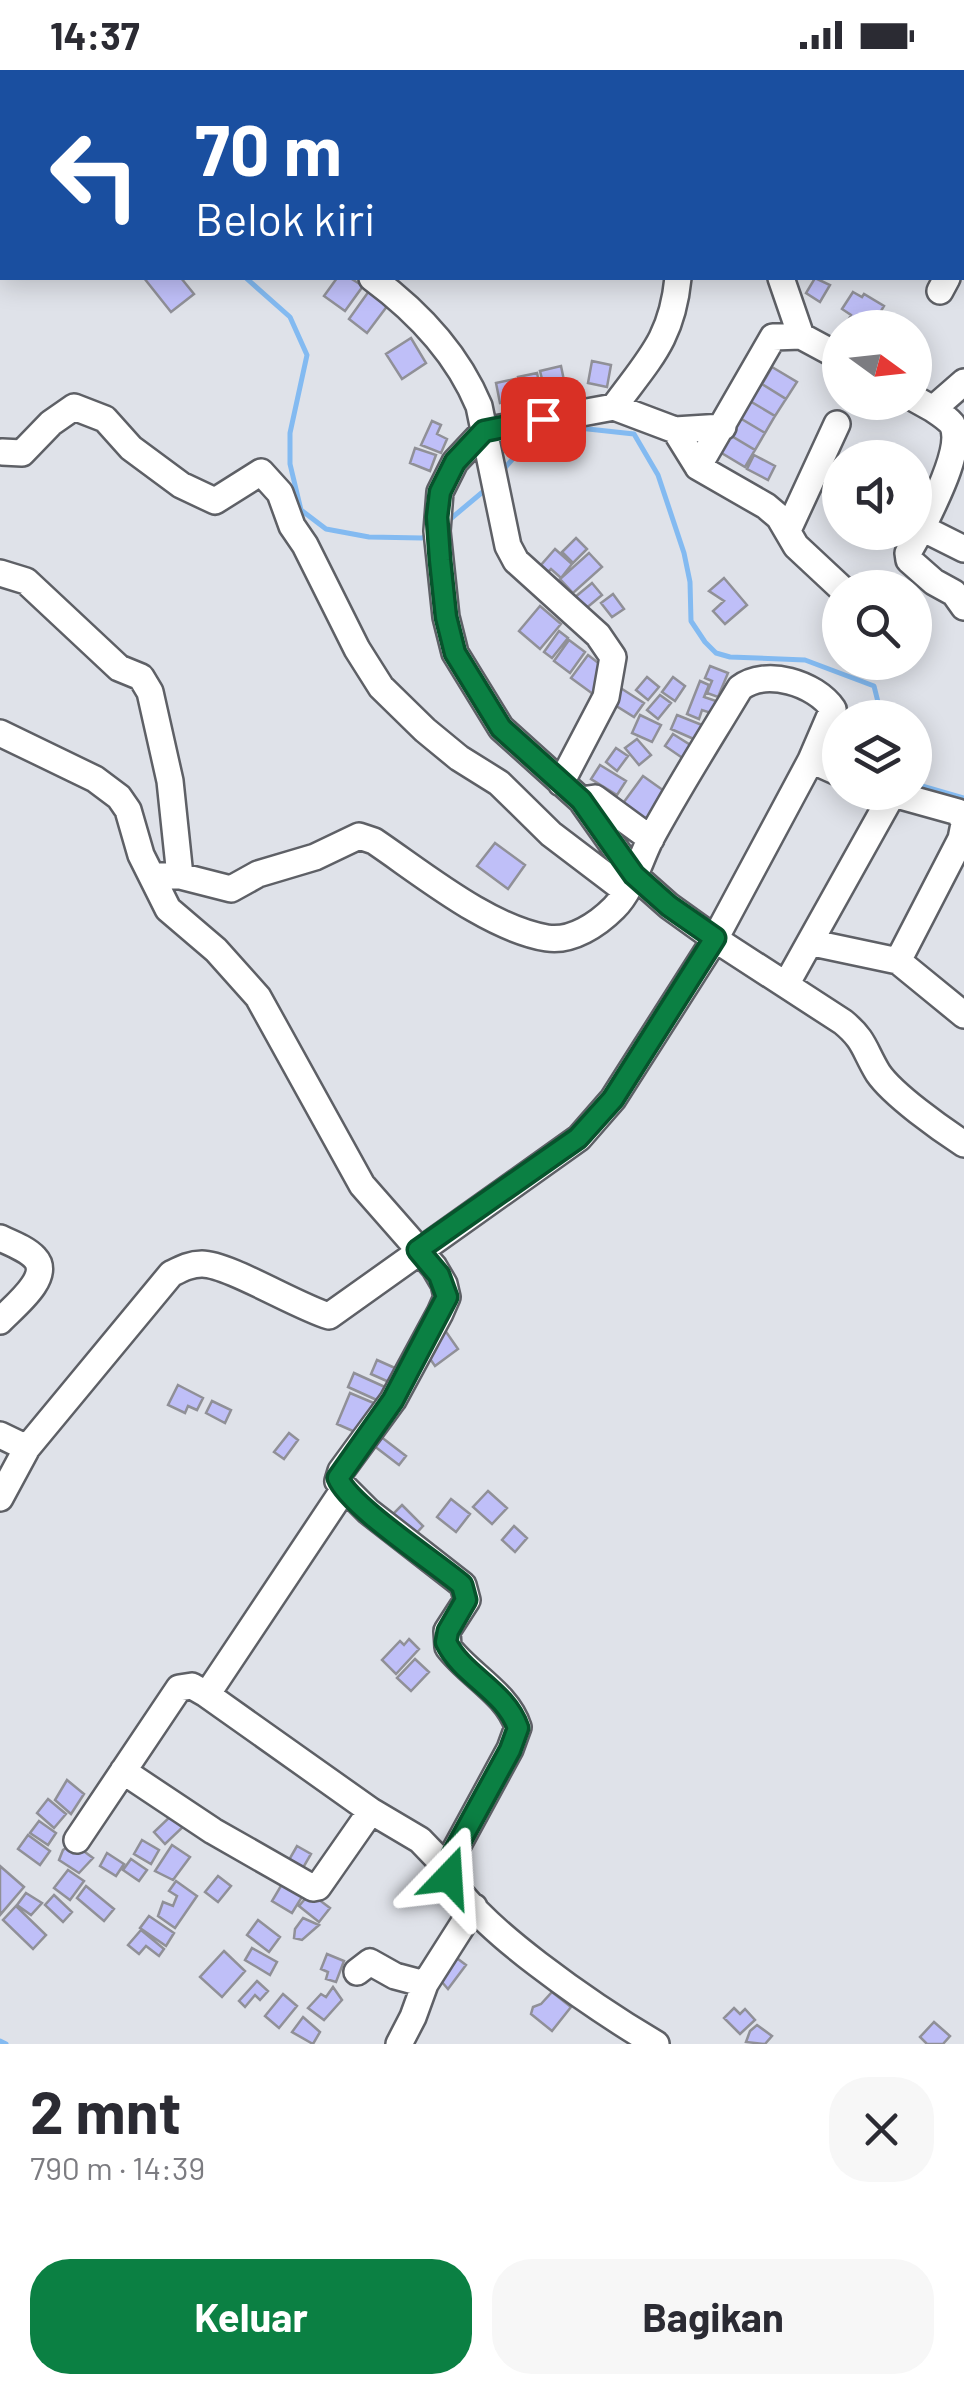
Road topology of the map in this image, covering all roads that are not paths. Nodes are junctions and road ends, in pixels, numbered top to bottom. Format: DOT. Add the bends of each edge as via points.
graph roads {
  1 [pos="374,280"];
  2 [pos="678,280"];
  3 [pos="779,280"];
  4 [pos="780,280"];
  5 [pos="802,336"];
  6 [pos="772,337"];
  7 [pos="822,347"];
  8 [pos="964,382"];
  9 [pos="932,400"];
  10 [pos="614,407"];
  11 [pos="932,410"];
  12 [pos="837,424"];
  13 [pos="722,426"];
  14 [pos="675,430"];
  15 [pos="484,431"];
  16 [pos="1,453"];
  17 [pos="698,467"];
  18 [pos="932,506"];
  19 [pos="788,530"];
  20 [pos="932,533"];
  21 [pos="910,550"];
  22 [pos="964,550"];
  23 [pos="822,570"];
  24 [pos="0,573"];
  25 [pos="964,607"];
  26 [pos="0,733"];
  27 [pos="811,760"];
  28 [pos="822,765"];
  29 [pos="571,792"];
  30 [pos="932,805"];
  31 [pos="881,810"];
  32 [pos="964,823"];
  33 [pos="651,840"];
  34 [pos="152,876"];
  35 [pos="180,876"];
  36 [pos="630,883"];
  37 [pos="715,938"];
  38 [pos="812,942"];
  39 [pos="898,961"];
  40 [pos="787,984"];
  41 [pos="964,1014"];
  42 [pos="964,1144"];
  43 [pos="0,1238"];
  44 [pos="418,1250"];
  45 [pos="0,1321"];
  46 [pos="0,1435"];
  47 [pos="26,1448"];
  48 [pos="344,1490"];
  49 [pos="0,1498"];
  50 [pos="206,1694"];
  51 [pos="123,1771"];
  52 [pos="371,1812"];
  53 [pos="77,1840"];
  54 [pos="446,1867"];
  55 [pos="474,1907"];
  56 [pos="357,1972"];
  57 [pos="425,1984"];
  58 [pos="399,2044"];
  59 [pos="656,2044"];
  1 -- 15 [label="street" via="418,316 456,362"];
  2 -- 10 [label="street" via="667,333"];
  3 -- 6 [label="street"];
  4 -- 5 [label="street"];
  5 -- 6 [label="street"];
  5 -- 7 [label="street"];
  6 -- 13 [label="street"];
  8 -- 9 [label="street"];
  10 -- 14 [label="street"];
  10 -- 15 [label="street"];
  11 -- 18 [label="street" via="957,436 956,454"];
  12 -- 19 [label="street"];
  13 -- 14 [label="street"];
  13 -- 17 [label="street"];
  14 -- 17 [label="street"];
  15 -- 29 [label="street" via="516,561 613,657 606,697"];
  15 -- 29 [label="street" via="455,462 440,492 446,617 455,653 501,728"];
  16 -- 36 [label="street" via="22,453 74,407 105,419 131,448 215,500 261,472 280,493 381,687 551,834"];
  17 -- 19 [label="street" via="766,506"];
  19 -- 23 [label="street"];
  20 -- 22 [label="street"];
  21 -- 25 [label="street" via="909,560"];
  24 -- 35 [label="street" via="26,581 119,668 141,677 150,692 170,780"];
  26 -- 34 [label="street" via="118,797"];
  27 -- 28 [label="street"];
  27 -- 33 [label="street" via="832,717 828,702 778,679 750,680"];
  27 -- 37 [label="street"];
  29 -- 33 [label="street" via="595,798"];
  29 -- 36 [label="street"];
  30 -- 32 [label="street" via="958,812"];
  31 -- 38 [label="street"];
  32 -- 39 [label="street"];
  33 -- 36 [label="street"];
  34 -- 35 [label="street"];
  34 -- 44 [label="street" via="168,909 258,997 362,1184"];
  35 -- 36 [label="street" via="231,889 360,836 470,907 548,938 584,931 614,908"];
  36 -- 37 [label="street"];
  37 -- 40 [label="street"];
  37 -- 44 [label="street" via="613,1099 578,1138"];
  38 -- 39 [label="street"];
  38 -- 40 [label="street"];
  39 -- 41 [label="street"];
  40 -- 42 [label="street" via="860,1036 880,1076"];
  43 -- 45 [label="street" via="40,1267 36,1282"];
  44 -- 47 [label="street" via="329,1316 215,1266 187,1266 160,1286"];
  44 -- 48 [label="street" via="447,1297 393,1400 341,1471"];
  46 -- 47 [label="street"];
  47 -- 49 [label="street"];
  48 -- 50 [label="street"];
  48 -- 54 [label="street" via="462,1585 466,1600 446,1642 518,1728"];
  50 -- 51 [label="street" via="180,1688"];
  50 -- 52 [label="street"];
  51 -- 52 [label="street" via="313,1888"];
  51 -- 53 [label="street"];
  52 -- 54 [label="street" via="420,1840"];
  54 -- 55 [label="street"];
  55 -- 57 [label="street"];
  55 -- 59 [label="street" via="522,1951"];
  56 -- 57 [label="street" via="370,1962"];
  57 -- 58 [label="street"];
}
